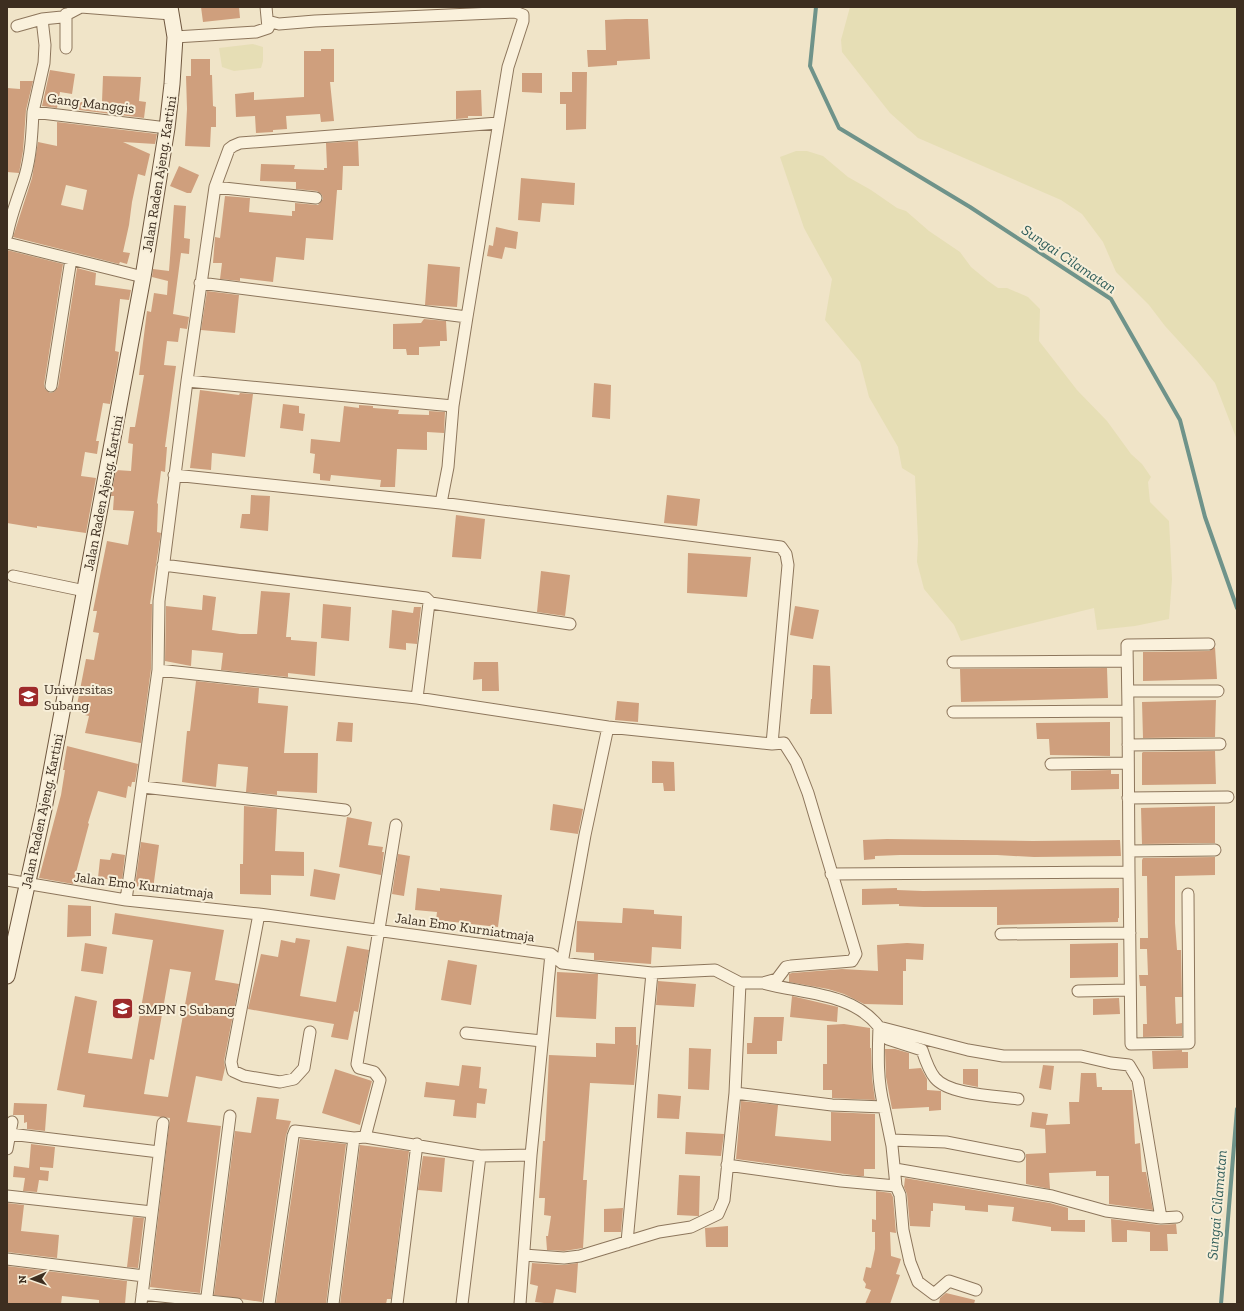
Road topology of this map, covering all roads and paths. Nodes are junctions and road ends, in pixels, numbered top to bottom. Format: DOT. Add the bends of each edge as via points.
graph roads {
  1 [pos="266,7"];
  2 [pos="170,11"];
  3 [pos="66,14"];
  4 [pos="42,19"];
  5 [pos="17,26"];
  6 [pos="268,28"];
  7 [pos="175,37"];
  8 [pos="66,48"];
  9 [pos="33,112"];
  10 [pos="498,123"];
  11 [pos="167,128"];
  12 [pos="215,187"];
  13 [pos="316,198"];
  14 [pos="7,234"];
  15 [pos="7,243"];
  16 [pos="71,259"];
  17 [pos="143,277"];
  18 [pos="200,283"];
  19 [pos="467,316"];
  20 [pos="186,382"];
  21 [pos="51,386"];
  22 [pos="453,406"];
  23 [pos="174,475"];
  24 [pos="441,503"];
  25 [pos="163,566"];
  26 [pos="13,576"];
  27 [pos="85,591"];
  28 [pos="431,603"];
  29 [pos="570,624"];
  30 [pos="1209,644"];
  31 [pos="1127,661"];
  32 [pos="953,662"];
  33 [pos="158,670"];
  34 [pos="1128,691"];
  35 [pos="1218,691"];
  36 [pos="417,698"];
  37 [pos="1128,711"];
  38 [pos="953,712"];
  39 [pos="608,727"];
  40 [pos="772,744"];
  41 [pos="1220,744"];
  42 [pos="1128,745"];
  43 [pos="1128,763"];
  44 [pos="1051,764"];
  45 [pos="143,787"];
  46 [pos="1228,797"];
  47 [pos="1128,798"];
  48 [pos="345,810"];
  49 [pos="396,825"];
  50 [pos="1215,850"];
  51 [pos="1129,851"];
  52 [pos="1129,872"];
  53 [pos="831,874"];
  54 [pos="7,880"];
  55 [pos="27,884"];
  56 [pos="1188,894"];
  57 [pos="126,900"];
  58 [pos="259,914"];
  59 [pos="380,931"];
  60 [pos="1130,933"];
  61 [pos="1001,934"];
  62 [pos="551,954"];
  63 [pos="562,963"];
  64 [pos="652,973"];
  65 [pos="7,976"];
  66 [pos="740,983"];
  67 [pos="763,983"];
  68 [pos="1130,990"];
  69 [pos="1078,991"];
  70 [pos="879,1027"];
  71 [pos="310,1032"];
  72 [pos="466,1033"];
  73 [pos="542,1041"];
  74 [pos="735,1093"];
  75 [pos="1018,1099"];
  76 [pos="884,1107"];
  77 [pos="230,1116"];
  78 [pos="12,1122"];
  79 [pos="163,1123"];
  80 [pos="10,1134"];
  81 [pos="360,1137"];
  82 [pos="891,1140"];
  83 [pos="417,1144"];
  84 [pos="7,1149"];
  85 [pos="159,1152"];
  86 [pos="531,1155"];
  87 [pos="480,1156"];
  88 [pos="1019,1156"];
  89 [pos="727,1165"];
  90 [pos="895,1169"];
  91 [pos="896,1186"];
  92 [pos="7,1196"];
  93 [pos="152,1212"];
  94 [pos="1178,1217"];
  95 [pos="1161,1218"];
  96 [pos="627,1242"];
  97 [pos="524,1255"];
  98 [pos="7,1258"];
  99 [pos="144,1276"];
  100 [pos="976,1290"];
  101 [pos="142,1299"];
  102 [pos="933,1299"];
  103 [pos="206,1302"];
  104 [pos="238,1304"];
  105 [pos="269,1304"];
  106 [pos="333,1304"];
  107 [pos="397,1304"];
  108 [pos="462,1304"];
  109 [pos="520,1304"];
  1 -- 6 [label="street"];
  2 -- 3 [label="street" via="81,7"];
  2 -- 7 [label="main road, Jalan Raden Ajeng. Kartini"];
  3 -- 4 [label="street" via="60,18"];
  3 -- 8 [label="street"];
  4 -- 5 [label="street"];
  4 -- 9 [label="street, Gang Manggis" via="44,63"];
  6 -- 7 [label="street" via="256,32"];
  6 -- 10 [label="street" via="271,22 279,24 520,13 523,21 508,67"];
  7 -- 11 [label="main road, Jalan Raden Ajeng. Kartini"];
  9 -- 11 [label="street, Gang Manggis"];
  9 -- 14 [label="street" via="25,175"];
  10 -- 12 [label="street" via="240,143 229,149"];
  10 -- 19 [label="street"];
  11 -- 17 [label="main road, Jalan Raden Ajeng. Kartini"];
  12 -- 13 [label="street"];
  12 -- 18 [label="street"];
  15 -- 16 [label="street"];
  16 -- 17 [label="street"];
  16 -- 21 [label="street"];
  17 -- 27 [label="main road, Jalan Raden Ajeng. Kartini"];
  18 -- 19 [label="street"];
  18 -- 20 [label="street"];
  19 -- 22 [label="street"];
  20 -- 22 [label="street"];
  20 -- 23 [label="street"];
  22 -- 24 [label="street" via="448,467"];
  23 -- 24 [label="street"];
  23 -- 25 [label="street"];
  24 -- 40 [label="street" via="781,547 786,554 788,565"];
  25 -- 28 [label="street" via="424,598"];
  25 -- 33 [label="street" via="159,601"];
  26 -- 27 [label="street"];
  27 -- 55 [label="main road, Jalan Raden Ajeng. Kartini" via="44,809"];
  28 -- 29 [label="street"];
  28 -- 36 [label="street" via="428,602"];
  30 -- 31 [label="street" via="1127,645"];
  31 -- 32 [label="street"];
  31 -- 34 [label="street"];
  33 -- 36 [label="street"];
  33 -- 45 [label="street"];
  34 -- 35 [label="street"];
  34 -- 37 [label="street"];
  36 -- 39 [label="street"];
  37 -- 38 [label="street"];
  37 -- 42 [label="street"];
  39 -- 40 [label="street"];
  39 -- 63 [label="street"];
  40 -- 53 [label="street" via="784,743 796,762 808,793"];
  41 -- 42 [label="street"];
  42 -- 43 [label="street"];
  43 -- 44 [label="street"];
  43 -- 47 [label="street"];
  45 -- 48 [label="street"];
  45 -- 57 [label="street"];
  46 -- 47 [label="street"];
  47 -- 51 [label="street"];
  49 -- 59 [label="street"];
  50 -- 51 [label="street"];
  51 -- 52 [label="street"];
  52 -- 53 [label="street"];
  52 -- 60 [label="street"];
  53 -- 67 [label="street" via="856,954 852,961 786,967 777,978"];
  54 -- 55 [label="street, Jalan Emo Kurniatmaja"];
  55 -- 57 [label="street, Jalan Emo Kurniatmaja"];
  55 -- 65 [label="main road, Jalan Raden Ajeng. Kartini"];
  56 -- 68 [label="street" via="1189,1043 1131,1044"];
  57 -- 58 [label="street, Jalan Emo Kurniatmaja"];
  58 -- 59 [label="street, Jalan Emo Kurniatmaja"];
  58 -- 71 [label="street" via="231,1062 232,1071 244,1076 280,1082 294,1079 304,1068"];
  59 -- 62 [label="street, Jalan Emo Kurniatmaja"];
  59 -- 81 [label="street" via="357,1064 359,1068 374,1072 380,1080"];
  60 -- 61 [label="street"];
  60 -- 68 [label="street"];
  62 -- 63 [label="street"];
  62 -- 73 [label="street, Jalan Emo Kurniatmaja"];
  63 -- 64 [label="street"];
  64 -- 66 [label="street" via="715,970"];
  64 -- 96 [label="street"];
  66 -- 67 [label="street"];
  66 -- 74 [label="street"];
  67 -- 70 [label="street" via="824,994 848,1003 872,1018"];
  68 -- 69 [label="street"];
  70 -- 75 [label="street" via="888,1040 922,1050 934,1078 942,1085 958,1090"];
  70 -- 76 [label="street" via="878,1087"];
  70 -- 95 [label="street" via="968,1050 1003,1056 1082,1056 1129,1065 1138,1080"];
  72 -- 73 [label="street"];
  73 -- 86 [label="street, Jalan Emo Kurniatmaja"];
  74 -- 76 [label="street" via="832,1105"];
  74 -- 89 [label="street"];
  76 -- 82 [label="street"];
  77 -- 103 [label="street"];
  78 -- 80 [label="street"];
  79 -- 85 [label="street"];
  80 -- 84 [label="street"];
  80 -- 85 [label="street"];
  81 -- 83 [label="street"];
  81 -- 105 [label="street" via="295,1131"];
  81 -- 106 [label="street"];
  82 -- 88 [label="street" via="946,1142"];
  82 -- 90 [label="street"];
  83 -- 87 [label="street"];
  83 -- 107 [label="street"];
  85 -- 93 [label="street"];
  86 -- 87 [label="street"];
  86 -- 97 [label="street, Jalan Emo Kurniatmaja"];
  87 -- 108 [label="street"];
  89 -- 91 [label="street"];
  89 -- 96 [label="street" via="724,1200 718,1214 691,1227 659,1232"];
  90 -- 91 [label="street"];
  90 -- 95 [label="street" via="1052,1196 1106,1211"];
  91 -- 102 [label="street" via="900,1195 903,1230 910,1262 918,1282"];
  92 -- 93 [label="street"];
  93 -- 99 [label="street"];
  94 -- 95 [label="street"];
  96 -- 97 [label="street" via="580,1256 564,1258"];
  97 -- 109 [label="street, Jalan Emo Kurniatmaja"];
  98 -- 99 [label="street"];
  99 -- 101 [label="street"];
  100 -- 102 [label="street" via="949,1281"];
  101 -- 103 [label="street"];
  103 -- 104 [label="street"];
}
